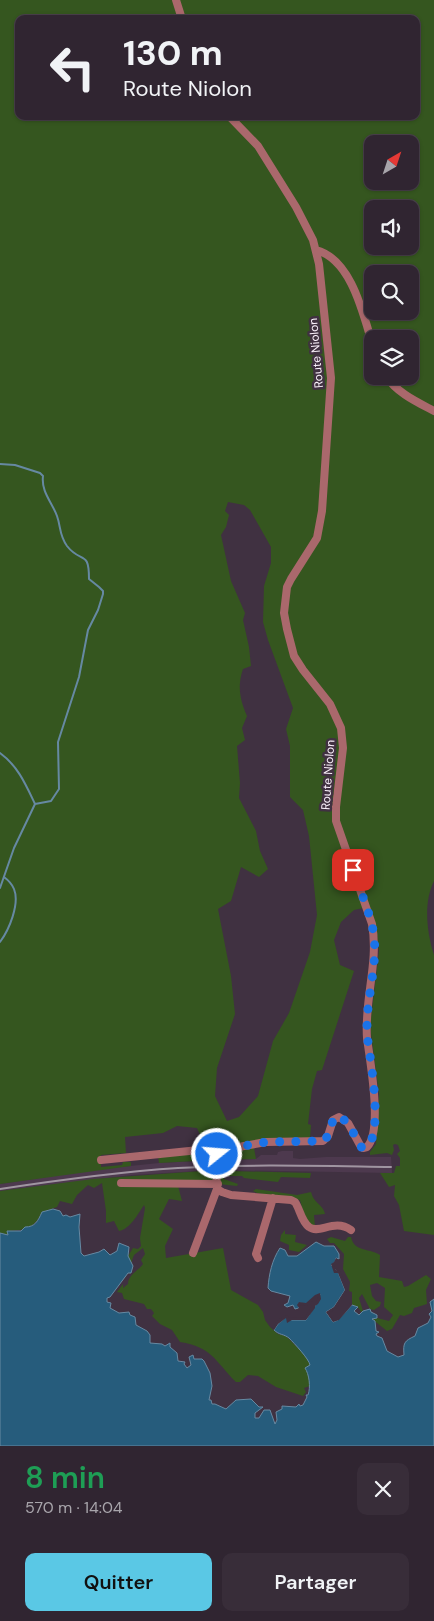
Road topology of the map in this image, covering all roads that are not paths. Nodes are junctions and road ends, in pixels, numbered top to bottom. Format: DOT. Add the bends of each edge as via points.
graph roads {
  1 [pos="176,0"];
  2 [pos="181,15"];
  3 [pos="233,120"];
  4 [pos="316,250"];
  5 [pos="368,330"];
  6 [pos="393,385"];
  7 [pos="434,410"];
  8 [pos="218,1153"];
  9 [pos="101,1160"];
  10 [pos="121,1183"];
  11 [pos="217,1186"];
  12 [pos="273,1198"];
  13 [pos="351,1230"];
  14 [pos="193,1253"];
  15 [pos="258,1258"];
  1 -- 2 [label="street"];
  3 -- 4 [label="street, Route Niolon" via="263,154 306,225"];
  4 -- 5 [label="street" via="332,256 346,272"];
  4 -- 8 [label="street, Route Niolon" via="331,378 322,510 317,538 287,588 284,613 294,656 330,704 342,734 336,821 372,924 375,947 366,1023 374,1091 372,1138 367,1147 361,1147 348,1123 339,1116 333,1120 323,1141 266,1142"];
  6 -- 7 [label="street"];
  8 -- 9 [label="street" via="199,1150"];
  8 -- 11 [label="street"];
  10 -- 11 [label="street"];
  11 -- 12 [label="street" via="231,1195"];
  11 -- 14 [label="street"];
  12 -- 13 [label="street" via="295,1202 311,1228 339,1225"];
  12 -- 15 [label="street" via="256,1254"];
}
